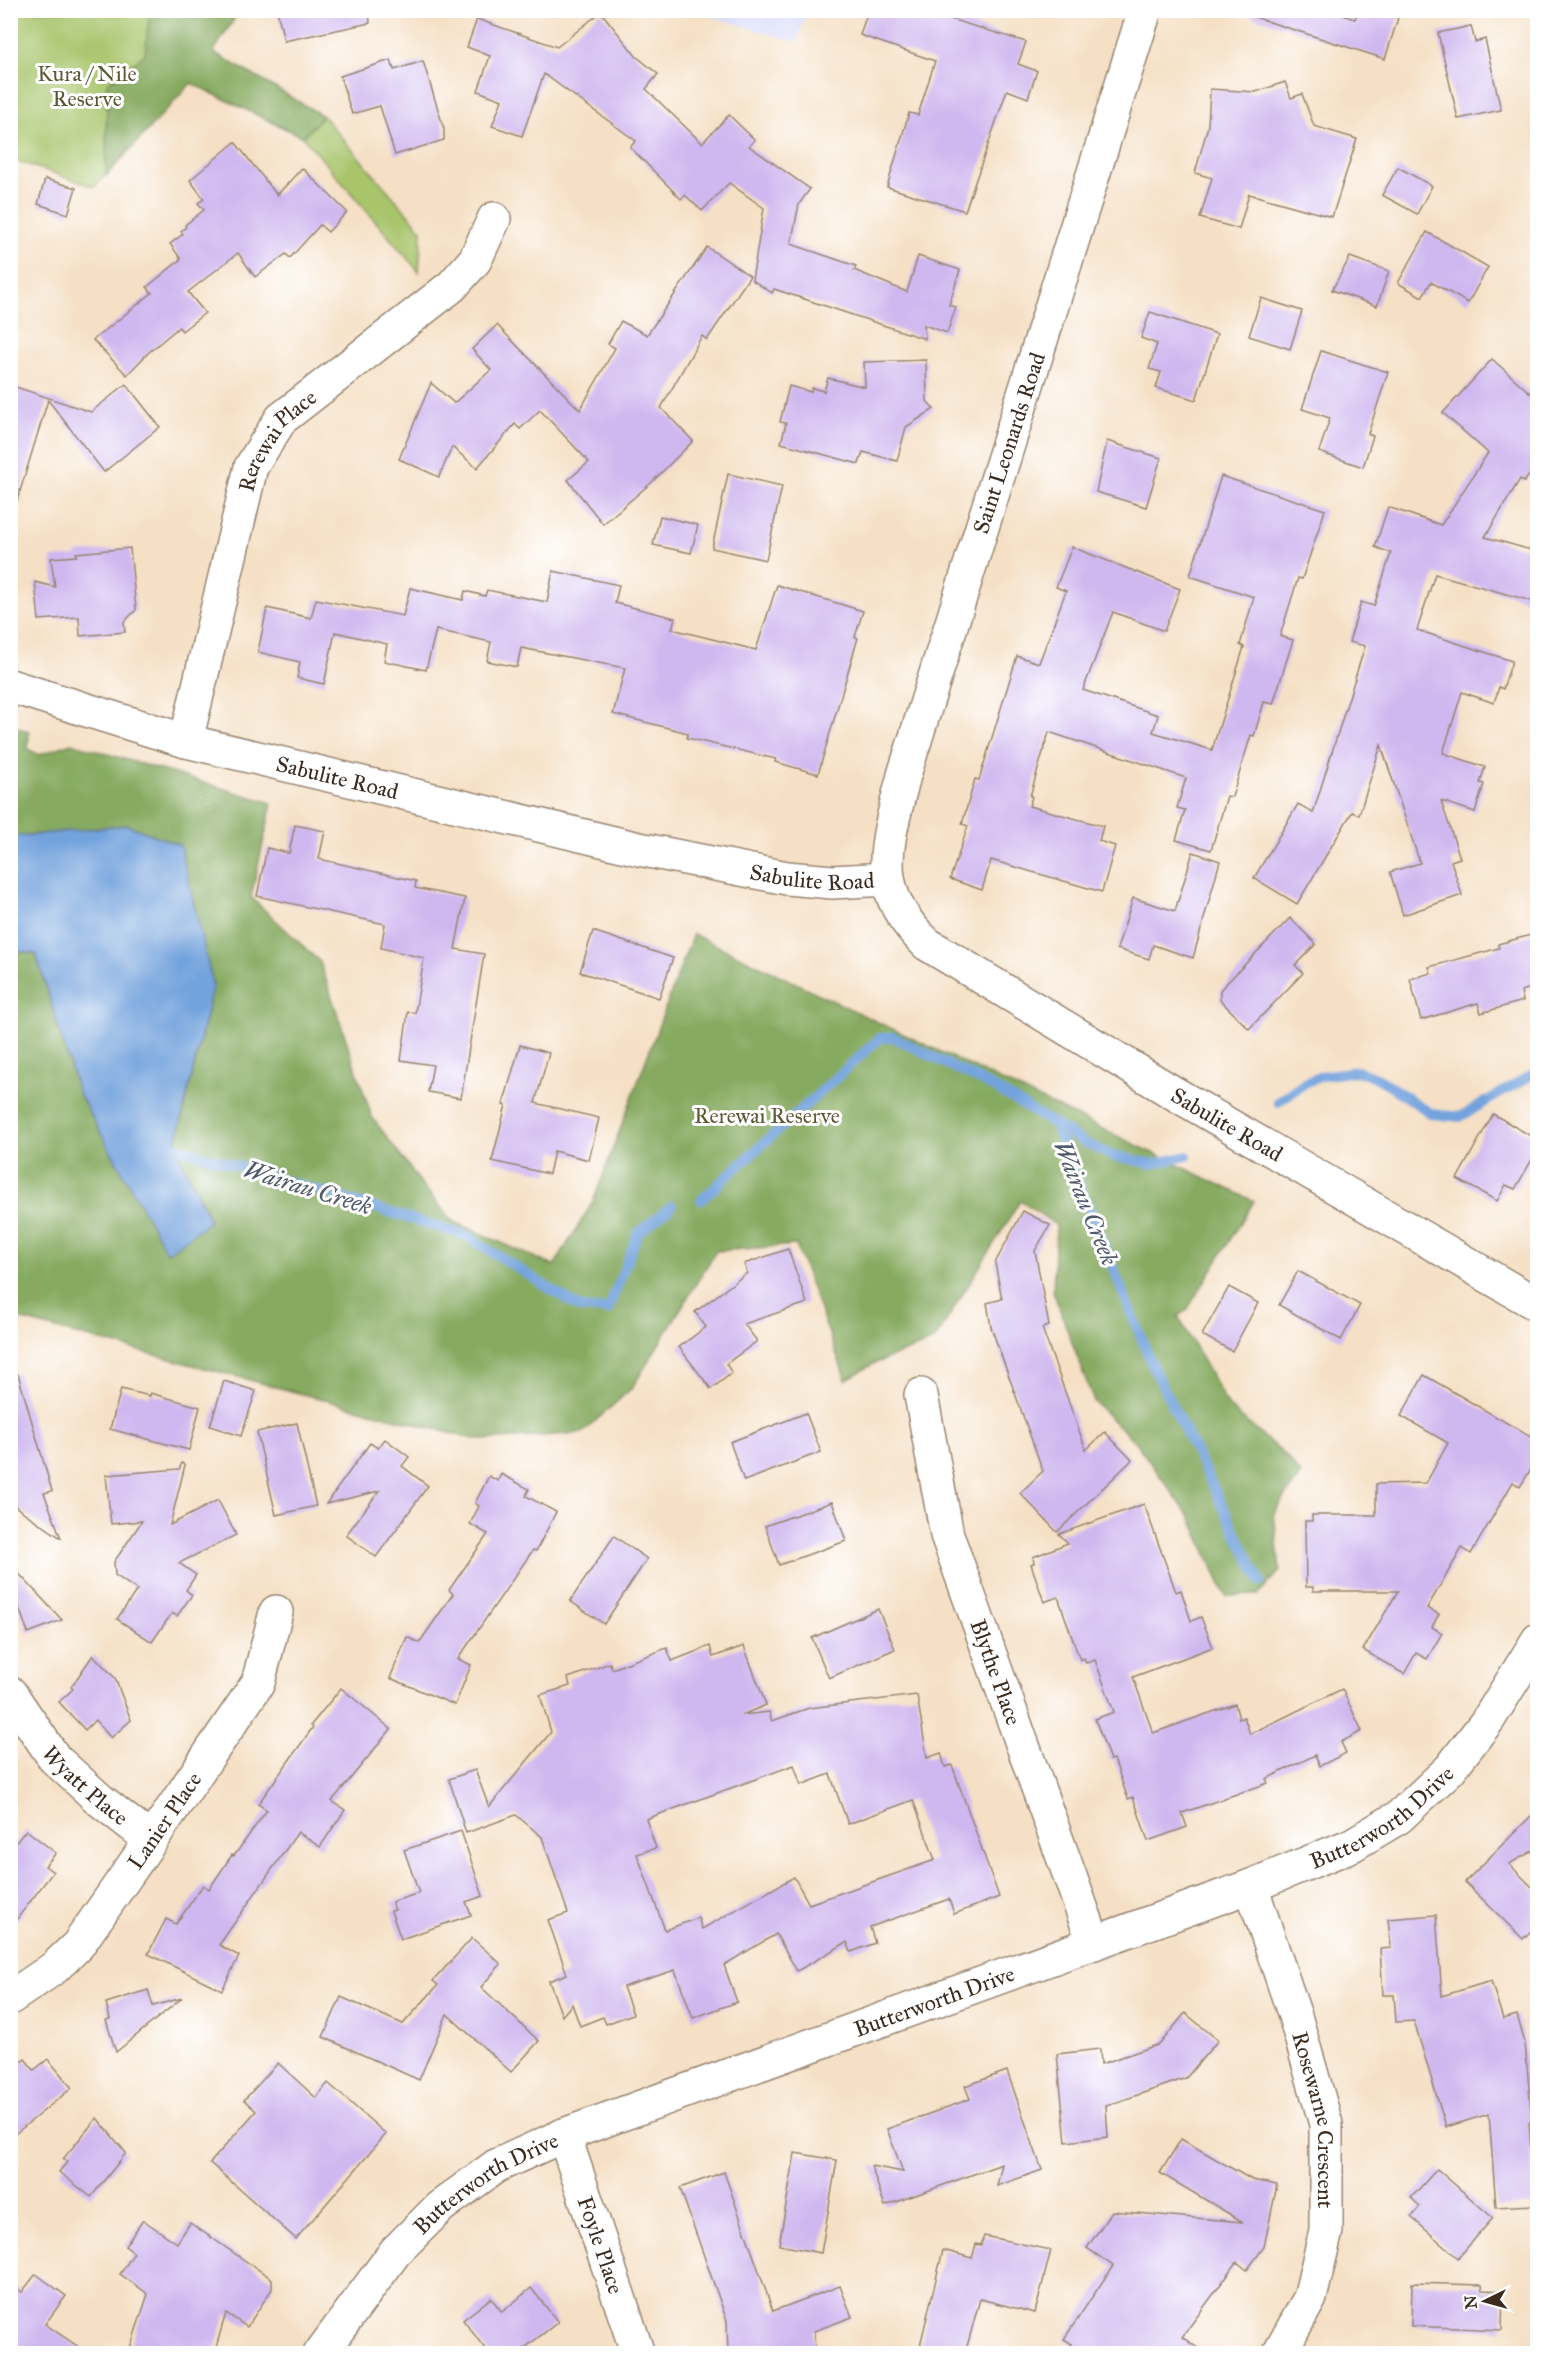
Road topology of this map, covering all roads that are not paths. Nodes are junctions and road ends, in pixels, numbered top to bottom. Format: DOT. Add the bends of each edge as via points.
graph roads {
  1 [pos="1145,10"];
  2 [pos="494,219"];
  3 [pos="10,686"];
  4 [pos="186,741"];
  5 [pos="888,879"];
  6 [pos="1538,1305"];
  7 [pos="921,1395"];
  8 [pos="276,1612"];
  9 [pos="1538,1640"];
  10 [pos="10,1693"];
  11 [pos="151,1840"];
  12 [pos="1251,1886"];
  13 [pos="1094,1943"];
  14 [pos="10,1998"];
  15 [pos="564,2135"];
  16 [pos="321,2354"];
  17 [pos="638,2354"];
  18 [pos="1279,2354"];
  1 -- 5 [label="street, Saint Leonards Road" via="904,775 888,840"];
  2 -- 4 [label="street, Rerewai Place" via="475,260 452,286 282,419 250,468"];
  3 -- 4 [label="street, Sabulite Road"];
  4 -- 5 [label="street, Sabulite Road" via="639,849 787,878 832,882"];
  5 -- 6 [label="street, Sabulite Road" via="894,903 906,925 927,944"];
  7 -- 13 [label="street, Blythe Place" via="947,1535"];
  8 -- 11 [label="street, Lanier Place" via="258,1683"];
  9 -- 12 [label="street, Butterworth Drive" via="1488,1720 1450,1768 1399,1817 1352,1845"];
  10 -- 11 [label="street, Wyatt Place" via="55,1759"];
  11 -- 14 [label="street, Lanier Place" via="78,1945 54,1968"];
  12 -- 13 [label="street, Butterworth Drive"];
  12 -- 18 [label="street, Rosewarne Crescent" via="1326,2124 1326,2231 1310,2298"];
  13 -- 15 [label="street, Butterworth Drive"];
  15 -- 16 [label="street, Butterworth Drive" via="496,2166 440,2207 395,2252"];
  15 -- 17 [label="street, Foyle Place"];
}
